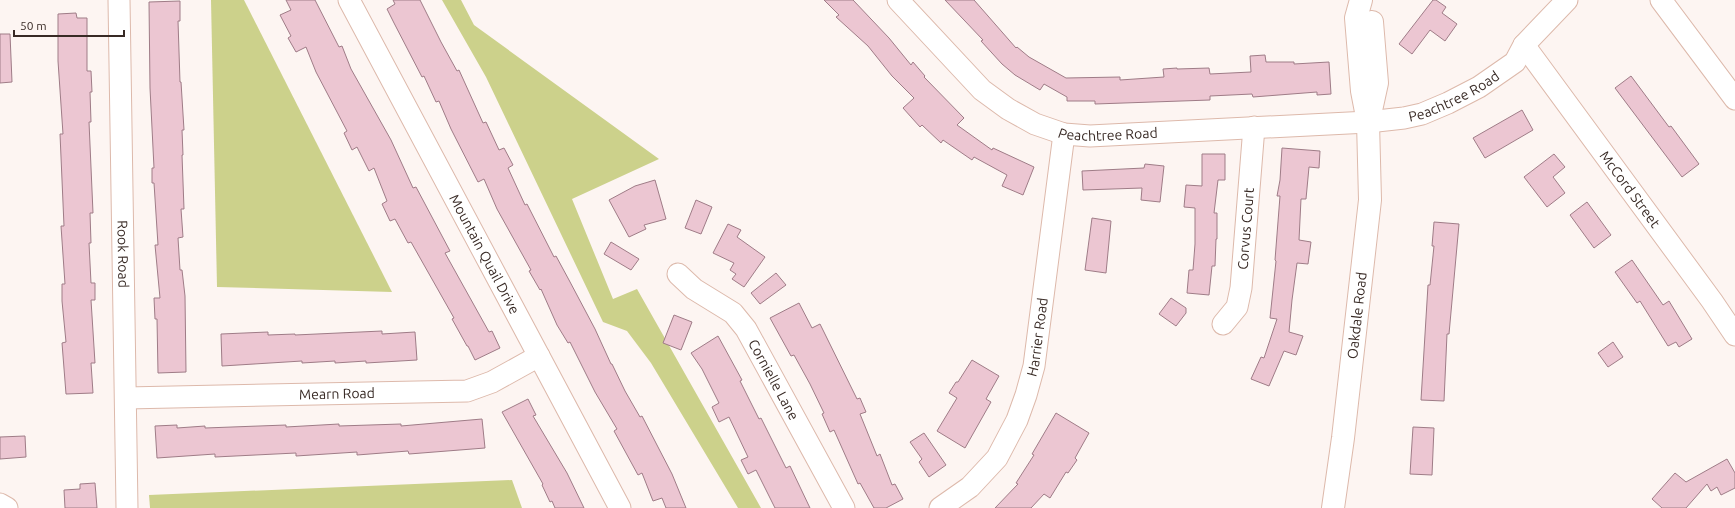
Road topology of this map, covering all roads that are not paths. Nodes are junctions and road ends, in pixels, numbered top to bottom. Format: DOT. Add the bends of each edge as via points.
graph roads {
  1 [pos="119,0"];
  2 [pos="349,0"];
  3 [pos="898,0"];
  4 [pos="1361,0"];
  5 [pos="1365,0"];
  6 [pos="1567,0"];
  7 [pos="1661,0"];
  8 [pos="1524,45"];
  9 [pos="1735,99"];
  10 [pos="1368,122"];
  11 [pos="1254,128"];
  12 [pos="1064,134"];
  13 [pos="678,274"];
  14 [pos="1223,324"];
  15 [pos="1735,335"];
  16 [pos="539,356"];
  17 [pos="126,398"];
  18 [pos="962,502"];
  19 [pos="0,504"];
  20 [pos="7,508"];
  21 [pos="127,508"];
  22 [pos="620,508"];
  23 [pos="844,508"];
  24 [pos="940,508"];
  25 [pos="1333,508"];
  1 -- 17 [label="street, Rook Road"];
  2 -- 16 [label="street, Mountain Quail Drive"];
  3 -- 12 [label="street, Peachtree Road" via="982,90 1035,124"];
  4 -- 10 [label="main road, Oakdale Road" via="1356,18 1362,92"];
  5 -- 10 [label="main road, Oakdale Road" via="1371,16 1377,83"];
  6 -- 8 [label="street, Peachtree Road"];
  7 -- 9 [label="street"];
  8 -- 10 [label="street, Peachtree Road" via="1515,62 1448,103 1422,114"];
  8 -- 15 [label="street, McCord Street"];
  10 -- 11 [label="street, Peachtree Road"];
  10 -- 25 [label="main road, Oakdale Road" via="1370,200"];
  11 -- 12 [label="street, Peachtree Road" via="1090,136"];
  11 -- 14 [label="street, Corvus Court" via="1241,288 1237,307"];
  12 -- 18 [label="street, Harrier Road" via="1034,366 1026,395 1017,420 996,458 970,488"];
  13 -- 23 [label="street, Cornielle Lane" via="694,289 733,313 746,329"];
  16 -- 17 [label="street, Mearn Road" via="492,382 467,391"];
  16 -- 22 [label="street, Mountain Quail Drive"];
  17 -- 21 [label="street, Rook Road"];
  18 -- 24 [label="street, Harrier Road"];
  19 -- 20 [label="street"];
}
